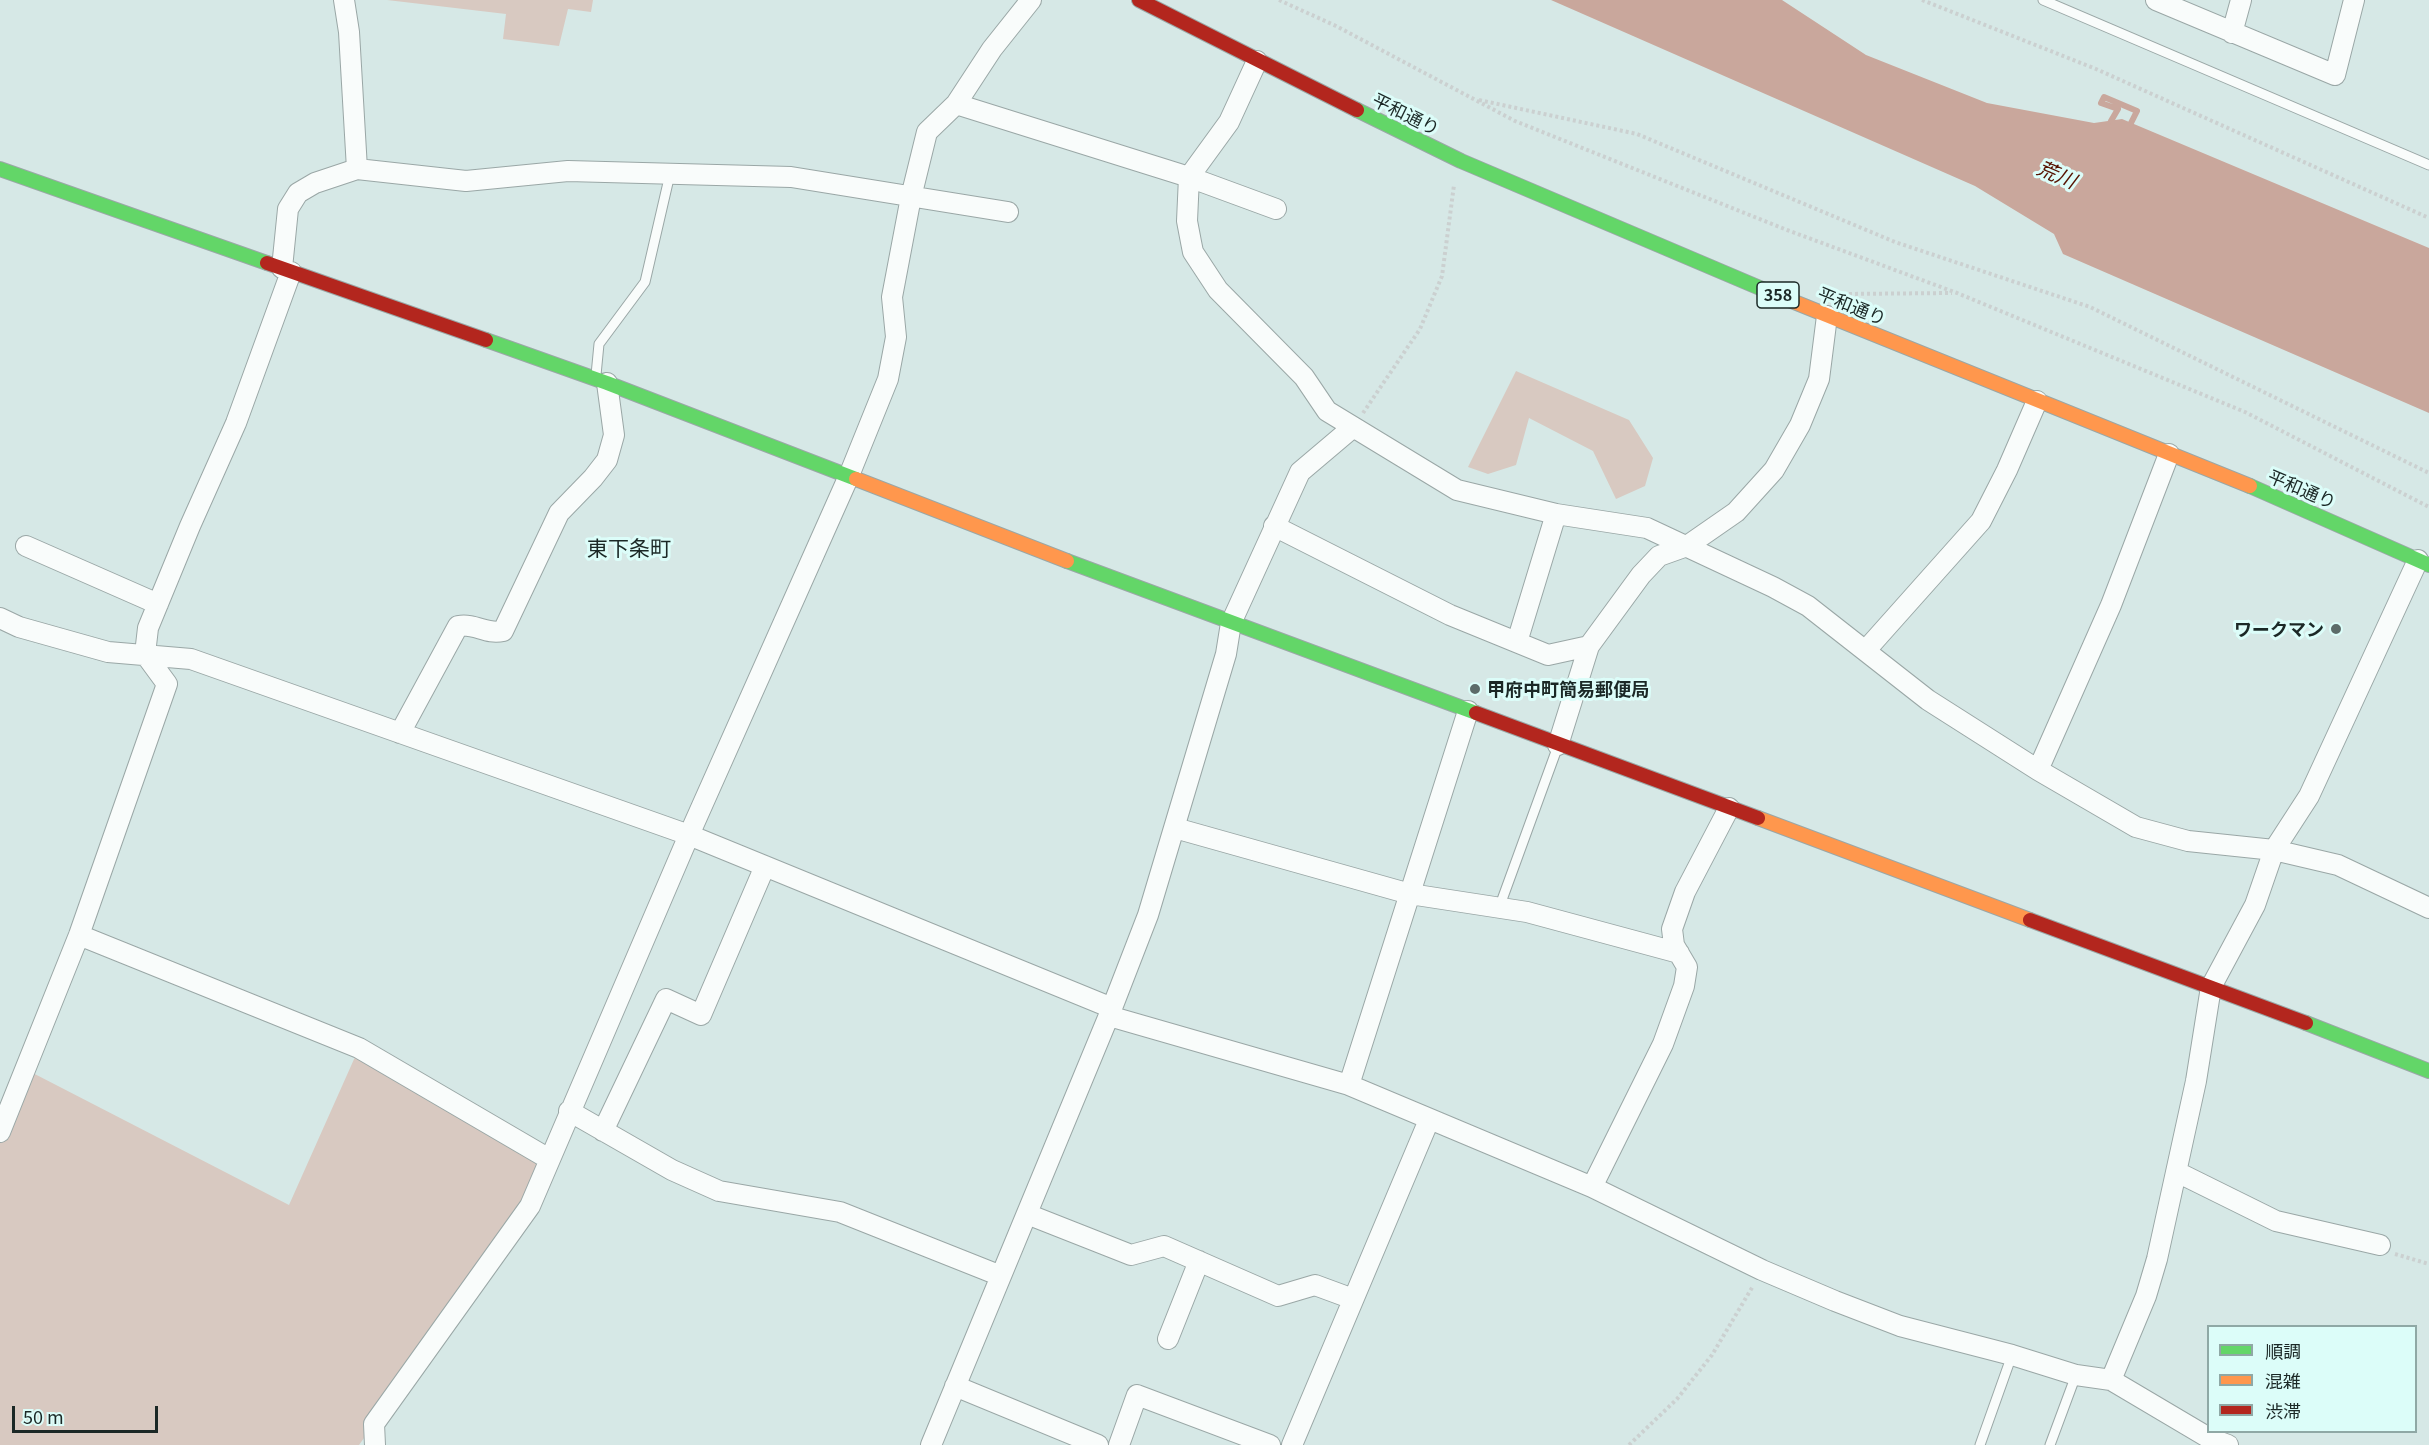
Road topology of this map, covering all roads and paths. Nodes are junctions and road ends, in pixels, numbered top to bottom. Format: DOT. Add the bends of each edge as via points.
graph roads {
  1 [pos="344,0"];
  2 [pos="1031,0"];
  3 [pos="1139,0"];
  4 [pos="1279,0"];
  5 [pos="1922,0"];
  6 [pos="2043,0"];
  7 [pos="2156,0"];
  8 [pos="2241,0"];
  9 [pos="2354,0"];
  10 [pos="2232,33"];
  11 [pos="1257,61"];
  12 [pos="1472,99"];
  13 [pos="956,104"];
  14 [pos="1461,161"];
  15 [pos="2429,165"];
  16 [pos="0,169"];
  17 [pos="357,169"];
  18 [pos="670,174"];
  19 [pos="1189,177"];
  20 [pos="910,197"];
  21 [pos="1276,209"];
  22 [pos="1008,212"];
  23 [pos="2429,218"];
  24 [pos="286,270"];
  25 [pos="1957,293"];
  26 [pos="1827,316"];
  27 [pos="601,381"];
  28 [pos="2037,401"];
  29 [pos="1352,428"];
  30 [pos="2169,454"];
  31 [pos="2429,473"];
  32 [pos="848,478"];
  33 [pos="2429,507"];
  34 [pos="1556,514"];
  35 [pos="1274,526"];
  36 [pos="26,546"];
  37 [pos="1687,546"];
  38 [pos="2424,562"];
  39 [pos="158,604"];
  40 [pos="0,618"];
  41 [pos="1231,622"];
  42 [pos="1517,642"];
  43 [pos="1589,646"];
  44 [pos="1866,650"];
  45 [pos="145,654"];
  46 [pos="1468,711"];
  47 [pos="400,733"];
  48 [pos="1558,745"];
  49 [pos="2038,770"];
  50 [pos="1729,808"];
  51 [pos="1175,828"];
  52 [pos="689,835"];
  53 [pos="2274,850"];
  54 [pos="765,866"];
  55 [pos="1410,894"];
  56 [pos="1499,908"];
  57 [pos="2429,908"];
  58 [pos="79,935"];
  59 [pos="1679,953"];
  60 [pos="2211,987"];
  61 [pos="1111,1012"];
  62 [pos="2429,1071"];
  63 [pos="1349,1085"];
  64 [pos="569,1111"];
  65 [pos="1429,1120"];
  66 [pos="603,1131"];
  67 [pos="0,1132"];
  68 [pos="549,1159"];
  69 [pos="2177,1172"];
  70 [pos="1592,1187"];
  71 [pos="1027,1214"];
  72 [pos="2380,1245"];
  73 [pos="1199,1262"];
  74 [pos="2429,1263"];
  75 [pos="1762,1270"];
  76 [pos="1001,1276"];
  77 [pos="1353,1299"];
  78 [pos="1168,1339"];
  79 [pos="2012,1354"];
  80 [pos="2076,1375"];
  81 [pos="2111,1380"];
  82 [pos="956,1386"];
  83 [pos="375,1445"];
  84 [pos="931,1445"];
  85 [pos="1098,1445"];
  86 [pos="1119,1445"];
  87 [pos="1270,1445"];
  88 [pos="1292,1445"];
  89 [pos="1629,1445"];
  90 [pos="1980,1445"];
  91 [pos="2050,1445"];
  92 [pos="2228,1445"];
  1 -- 17 [label="street"];
  2 -- 13 [label="street"];
  3 -- 11 [label="main road, 平和通り / 358"];
  4 -- 12 [label="path"];
  5 -- 23 [label="path" via="2096,69"];
  6 -- 15 [label="lane"];
  7 -- 10 [label="street"];
  8 -- 10 [label="street"];
  9 -- 10 [label="street" via="2335,75"];
  11 -- 14 [label="main road, 平和通り / 358"];
  11 -- 19 [label="street" via="1229,122"];
  12 -- 25 [label="path" via="1526,126"];
  12 -- 31 [label="path" via="1637,134 1895,242 2090,307"];
  13 -- 19 [label="street"];
  13 -- 20 [label="street" via="927,132"];
  14 -- 26 [label="main road, 平和通り / 358"];
  14 -- 29 [label="path" via="1451,193 1442,276 1420,329"];
  16 -- 24 [label="main road"];
  17 -- 18 [label="street" via="466,182 568,171"];
  17 -- 24 [label="street" via="298,193 288,209"];
  18 -- 20 [label="street" via="791,177"];
  18 -- 27 [label="lane" via="645,282 599,344"];
  19 -- 21 [label="street"];
  19 -- 29 [label="street" via="1187,221 1193,252 1218,290 1304,377 1327,411"];
  20 -- 22 [label="street"];
  20 -- 32 [label="street" via="892,297 896,338 888,380"];
  24 -- 27 [label="main road"];
  24 -- 39 [label="street" via="236,423"];
  25 -- 26 [label="path" via="1841,294"];
  25 -- 33 [label="path" via="2245,412"];
  26 -- 28 [label="main road, 平和通り / 358"];
  26 -- 37 [label="street" via="1819,379 1800,425 1774,470 1736,512"];
  27 -- 32 [label="main road"];
  27 -- 47 [label="street" via="614,435 607,460 559,513 503,631 493,633 470,624 458,626"];
  28 -- 30 [label="main road, 平和通り / 358"];
  28 -- 44 [label="street" via="1981,521"];
  29 -- 34 [label="street" via="1457,490"];
  29 -- 35 [label="street" via="1300,472"];
  30 -- 38 [label="main road, 平和通り / 358" via="2295,504"];
  30 -- 49 [label="street" via="2111,605"];
  32 -- 41 [label="main road"];
  32 -- 52 [label="street"];
  34 -- 37 [label="street" via="1647,528"];
  34 -- 42 [label="street"];
  35 -- 41 [label="street"];
  35 -- 42 [label="street" via="1450,615"];
  36 -- 39 [label="street"];
  37 -- 43 [label="street" via="1659,556"];
  37 -- 44 [label="street" via="1808,606"];
  38 -- 53 [label="street" via="2310,796"];
  39 -- 45 [label="street" via="148,628"];
  40 -- 45 [label="street" via="108,652"];
  41 -- 46 [label="main road"];
  41 -- 51 [label="street" via="1226,654"];
  42 -- 43 [label="street" via="1548,655"];
  43 -- 48 [label="street"];
  44 -- 49 [label="street" via="1928,700"];
  45 -- 47 [label="street" via="191,659"];
  45 -- 58 [label="street" via="168,684"];
  46 -- 48 [label="main road"];
  46 -- 55 [label="street"];
  47 -- 52 [label="street"];
  48 -- 50 [label="main road"];
  48 -- 56 [label="lane"];
  49 -- 53 [label="street" via="2136,827 2188,842"];
  50 -- 59 [label="street" via="1685,892 1672,929"];
  50 -- 60 [label="main road"];
  51 -- 55 [label="street"];
  51 -- 61 [label="street" via="1148,915"];
  52 -- 54 [label="street"];
  52 -- 64 [label="street"];
  53 -- 57 [label="street" via="2338,865"];
  53 -- 60 [label="street" via="2255,905"];
  54 -- 61 [label="street"];
  54 -- 66 [label="street" via="701,1015 666,999"];
  55 -- 56 [label="street"];
  55 -- 63 [label="street"];
  56 -- 59 [label="street"];
  58 -- 67 [label="street"];
  58 -- 68 [label="street" via="359,1048"];
  59 -- 70 [label="street" via="1687,967 1684,987 1666,1035"];
  60 -- 62 [label="main road"];
  60 -- 69 [label="street"];
  61 -- 63 [label="street"];
  61 -- 71 [label="street"];
  63 -- 65 [label="street"];
  64 -- 66 [label="street"];
  64 -- 68 [label="street"];
  65 -- 70 [label="street"];
  65 -- 77 [label="street"];
  66 -- 76 [label="street" via="719,1191 840,1212"];
  68 -- 83 [label="street" via="530,1206 374,1424"];
  69 -- 72 [label="street" via="2276,1221"];
  69 -- 81 [label="street" via="2146,1296"];
  70 -- 75 [label="street"];
  71 -- 73 [label="street" via="1131,1255 1164,1246"];
  71 -- 76 [label="street"];
  72 -- 74 [label="path" via="2395,1254"];
  73 -- 77 [label="street" via="1278,1296 1315,1284"];
  73 -- 78 [label="street"];
  75 -- 79 [label="street" via="1900,1326"];
  75 -- 89 [label="path" via="1713,1355 1677,1399"];
  76 -- 82 [label="street"];
  77 -- 88 [label="street"];
  79 -- 80 [label="street"];
  79 -- 90 [label="lane"];
  80 -- 81 [label="street"];
  80 -- 91 [label="lane"];
  81 -- 92 [label="street" via="2209,1438"];
  82 -- 84 [label="street"];
  82 -- 85 [label="street"];
  86 -- 87 [label="street" via="1137,1395"];
}
